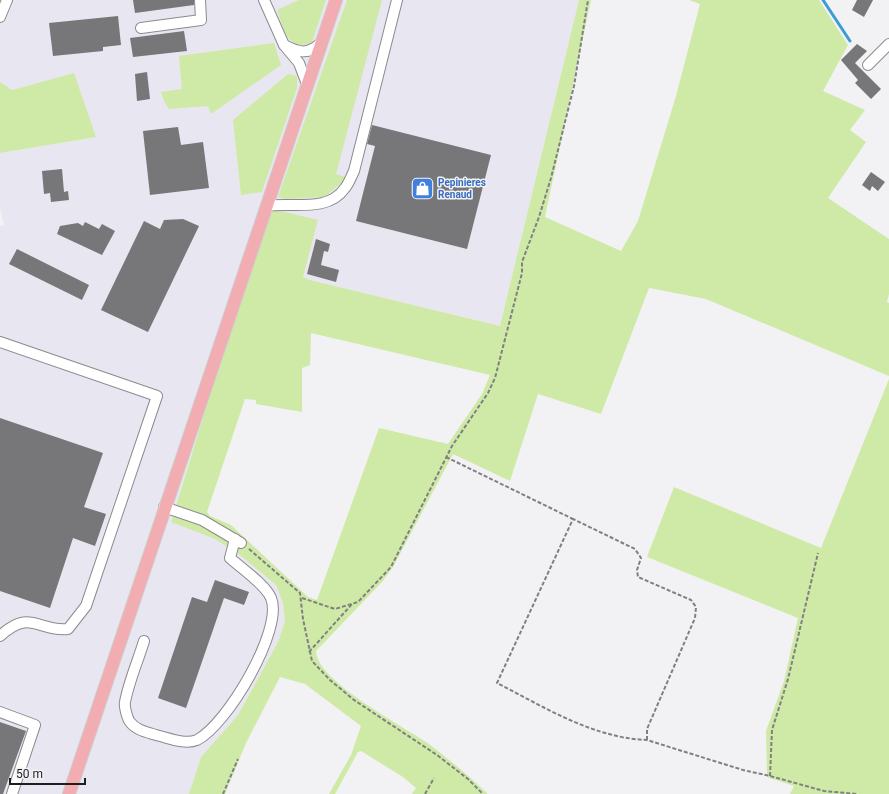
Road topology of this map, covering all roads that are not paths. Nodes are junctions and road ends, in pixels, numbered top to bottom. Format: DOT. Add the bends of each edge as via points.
graph roads {
  1 [pos="8,0"];
  2 [pos="200,0"];
  3 [pos="264,0"];
  4 [pos="336,0"];
  5 [pos="397,0"];
  6 [pos="0,17"];
  7 [pos="141,28"];
  8 [pos="322,42"];
  9 [pos="889,44"];
  10 [pos="284,45"];
  11 [pos="868,66"];
  12 [pos="307,84"];
  13 [pos="266,206"];
  14 [pos="0,342"];
  15 [pos="164,507"];
  16 [pos="0,636"];
  17 [pos="144,641"];
  18 [pos="0,712"];
  19 [pos="12,794"];
  20 [pos="69,794"];
  1 -- 6 [label="street"];
  2 -- 7 [label="street" via="201,20"];
  3 -- 10 [label="street"];
  4 -- 8 [label="main road"];
  5 -- 13 [label="street" via="354,171 345,188 335,199 323,204"];
  8 -- 10 [label="street" via="305,52"];
  8 -- 12 [label="main road"];
  9 -- 11 [label="street"];
  10 -- 12 [label="street" via="299,63"];
  12 -- 13 [label="main road"];
  13 -- 15 [label="main road"];
  14 -- 16 [label="street" via="157,396 86,606 68,629 58,630 25,621 14,624"];
  15 -- 17 [label="street" via="202,520 238,541 230,558 265,589 274,608 263,648 242,692 225,715 198,739 188,742 140,730 129,721 124,703"];
  15 -- 20 [label="main road"];
  18 -- 19 [label="street" via="35,725"];
}
